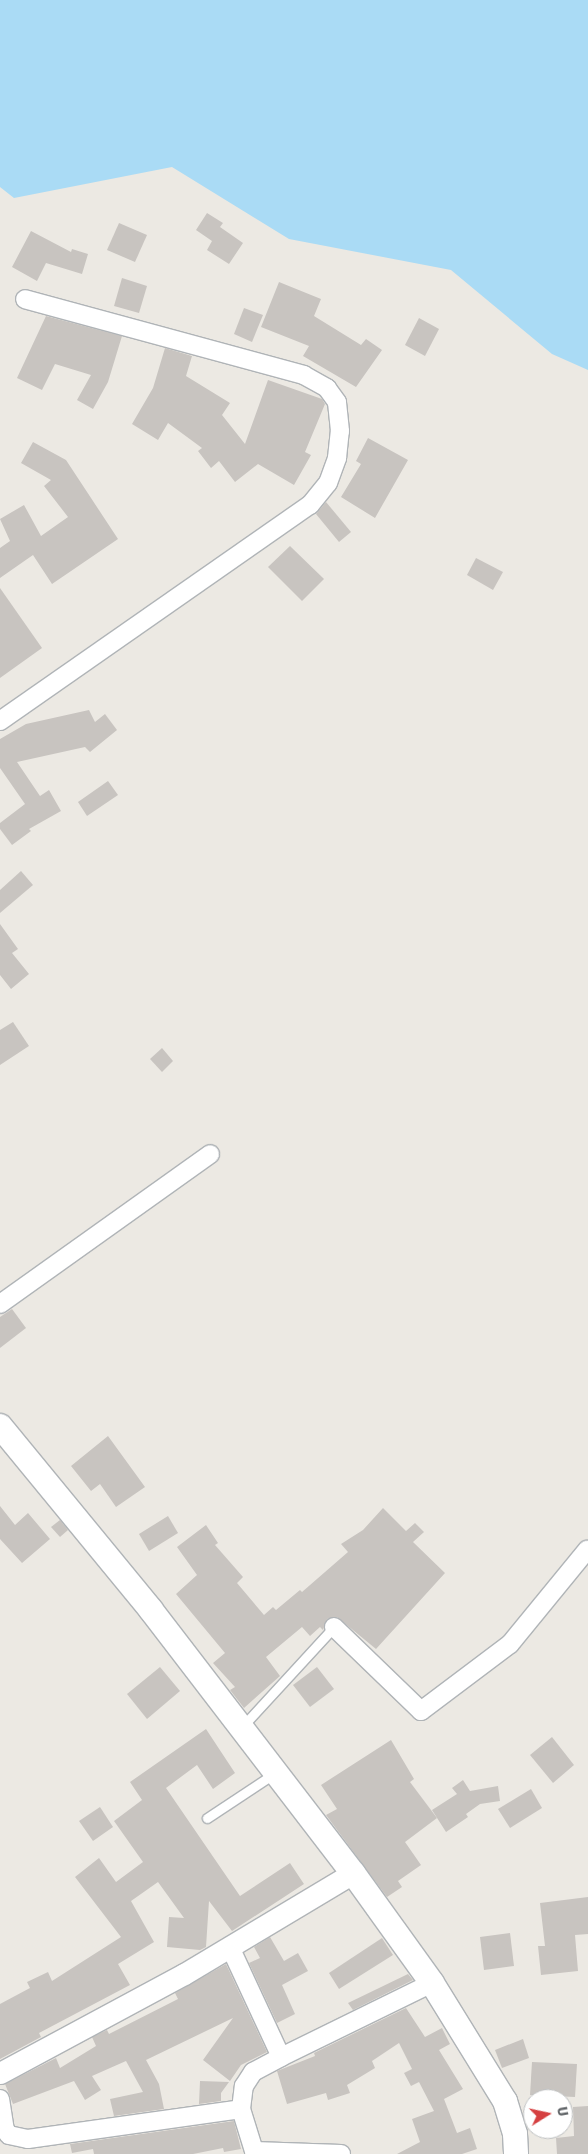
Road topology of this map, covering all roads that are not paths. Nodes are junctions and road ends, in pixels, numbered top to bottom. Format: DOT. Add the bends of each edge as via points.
graph roads {
  1 [pos="25,299"];
  2 [pos="0,721"];
  3 [pos="210,1154"];
  4 [pos="0,1304"];
  5 [pos="0,1426"];
  6 [pos="586,1550"];
  7 [pos="334,1627"];
  8 [pos="241,1728"];
  9 [pos="276,1773"];
  10 [pos="207,1818"];
  11 [pos="353,1873"];
  12 [pos="230,1948"];
  13 [pos="432,1983"];
  14 [pos="281,2057"];
  15 [pos="0,2073"];
  16 [pos="0,2099"];
  17 [pos="241,2109"];
  18 [pos="341,2154"];
  19 [pos="516,2154"];
  1 -- 2 [label="street" via="304,376 327,388 337,402 340,431 337,458 328,483 310,505"];
  3 -- 4 [label="street"];
  5 -- 8 [label="main road" via="95,1540"];
  6 -- 7 [label="street" via="510,1644 421,1711"];
  7 -- 8 [label="lane"];
  8 -- 9 [label="main road"];
  9 -- 10 [label="lane"];
  9 -- 11 [label="main road"];
  11 -- 12 [label="street"];
  11 -- 13 [label="main road"];
  12 -- 14 [label="street"];
  12 -- 15 [label="street"];
  13 -- 14 [label="street"];
  13 -- 19 [label="main road" via="505,2101 515,2134"];
  14 -- 17 [label="street" via="249,2078 244,2086"];
  16 -- 17 [label="street" via="5,2130 10,2135 28,2139"];
  17 -- 18 [label="street" via="254,2150"];
}
